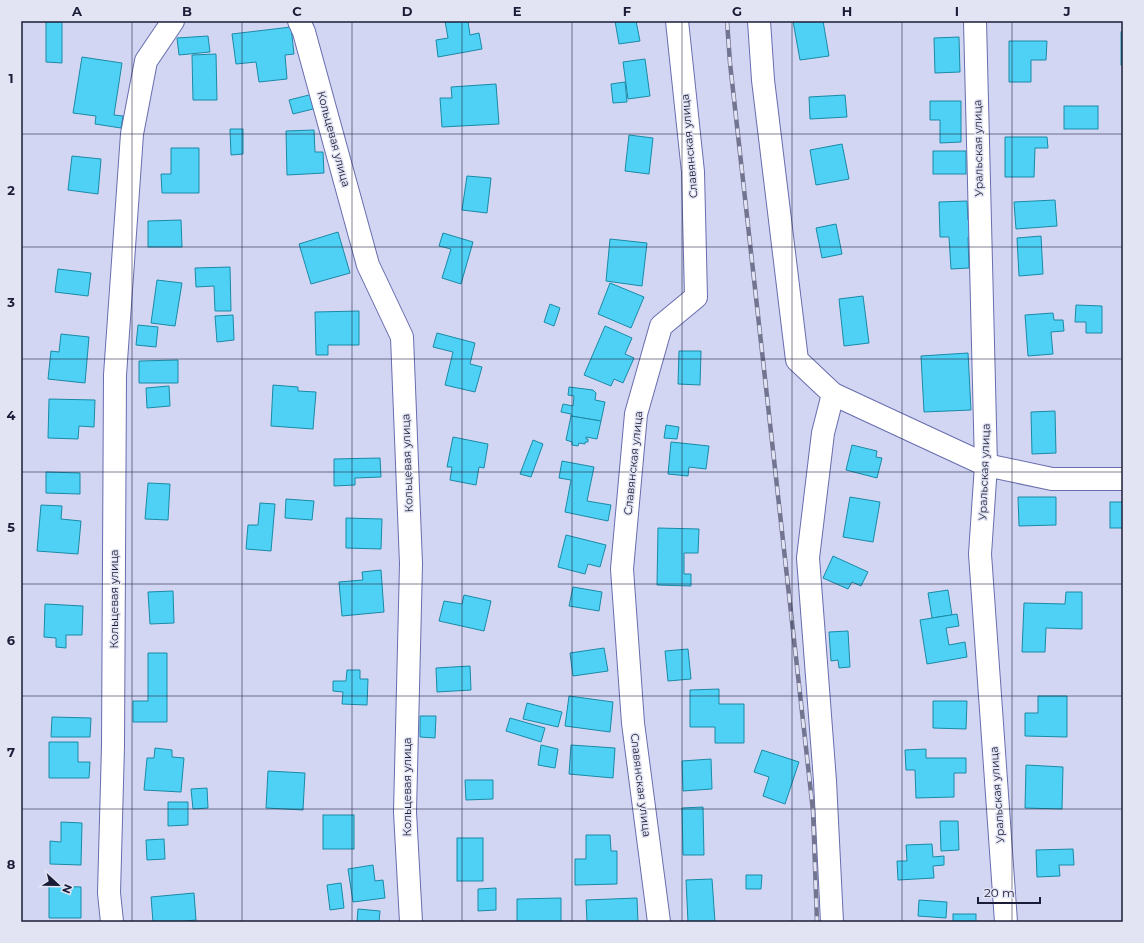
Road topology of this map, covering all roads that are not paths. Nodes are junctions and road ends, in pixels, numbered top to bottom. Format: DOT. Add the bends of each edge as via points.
graph roads {
  1 [pos="173,21"];
  2 [pos="299,21"];
  3 [pos="677,21"];
  4 [pos="759,21"];
  5 [pos="975,21"];
  6 [pos="834,394"];
  7 [pos="986,465"];
  8 [pos="1123,479"];
  9 [pos="112,922"];
  10 [pos="411,922"];
  11 [pos="659,922"];
  12 [pos="832,922"];
  13 [pos="1006,922"];
  1 -- 9 [label="street, Кольцевая улица" via="146,61 132,134 115,375 113,746 109,893"];
  2 -- 10 [label="street, Кольцевая улица" via="368,264 402,337 411,564 405,812"];
  3 -- 11 [label="street, Славянская улица" via="693,172 696,297 661,326 636,414 622,569 633,723"];
  4 -- 6 [label="street" via="763,80 797,360"];
  5 -- 7 [label="street, Уральская улица"];
  6 -- 7 [label="street"];
  6 -- 12 [label="street" via="823,433 808,558 825,781"];
  7 -- 8 [label="street" via="1052,479"];
  7 -- 13 [label="street, Уральская улица" via="980,554"];
}
